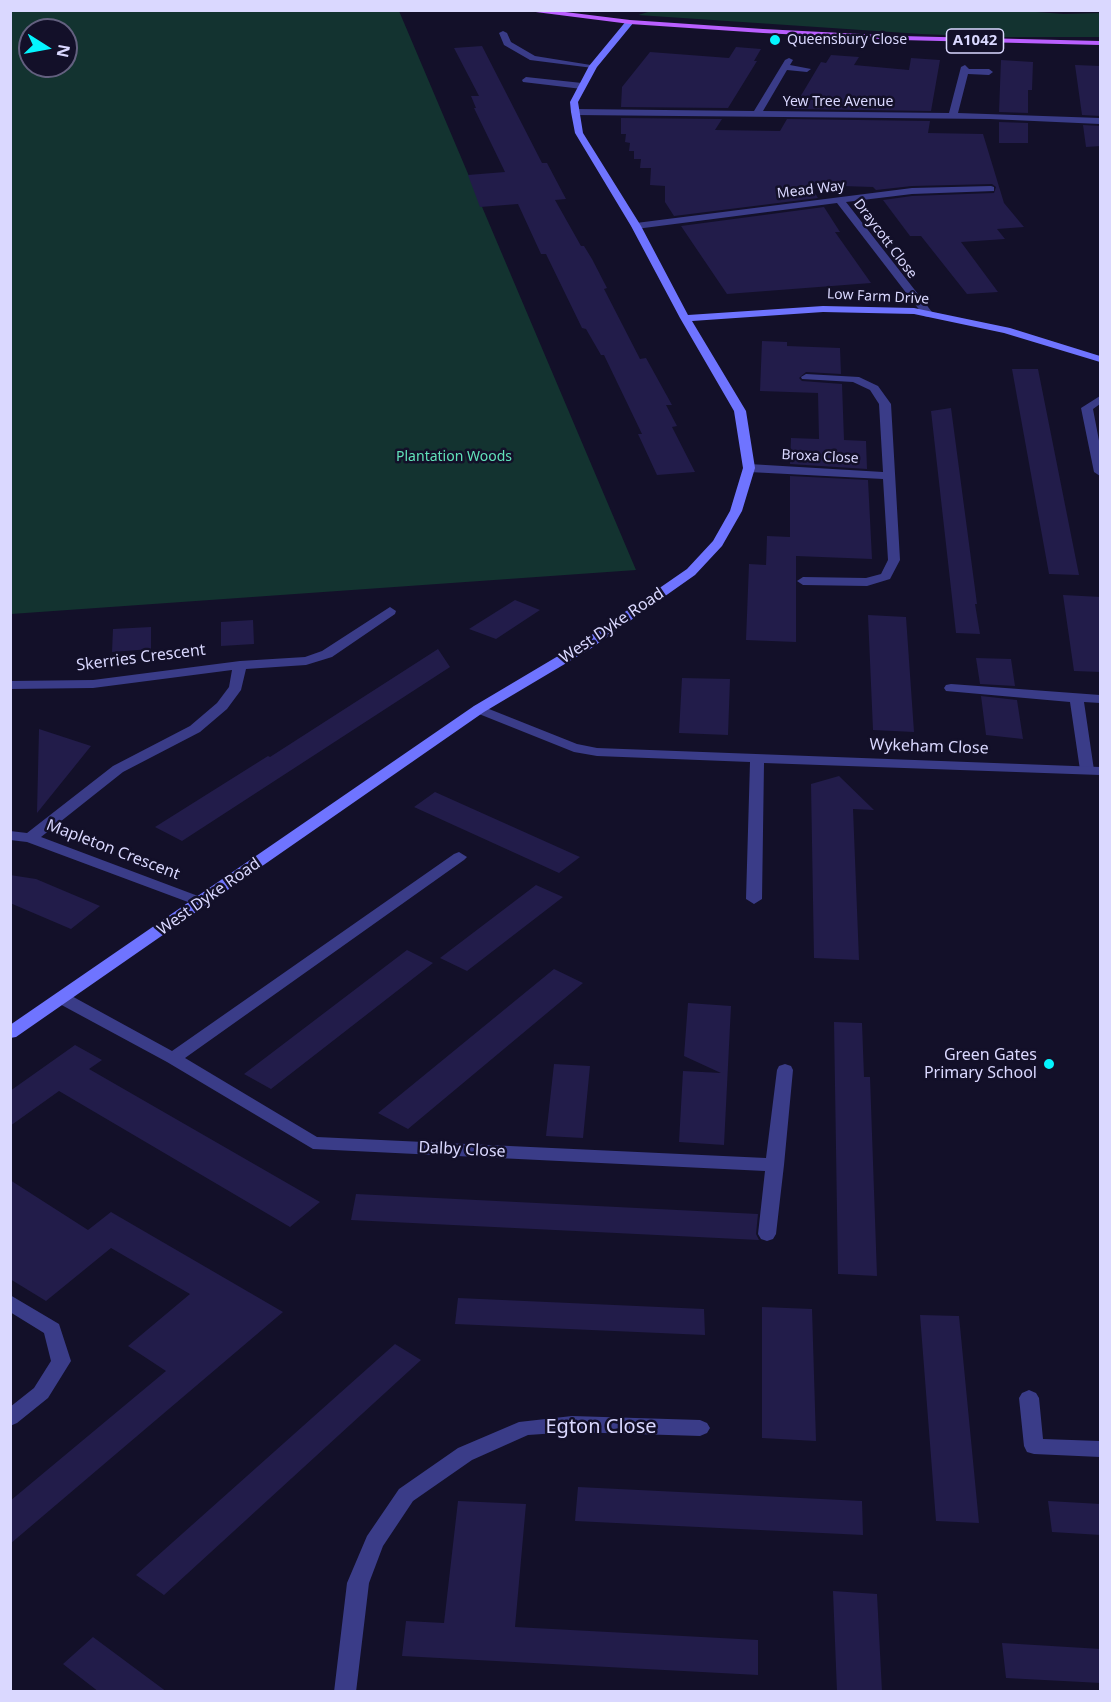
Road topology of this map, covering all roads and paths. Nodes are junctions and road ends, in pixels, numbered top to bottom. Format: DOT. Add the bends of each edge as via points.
graph roads {
  1 [pos="524,10"];
  2 [pos="630,22"];
  3 [pos="503,33"];
  4 [pos="1101,43"];
  5 [pos="593,66"];
  6 [pos="807,69"];
  7 [pos="989,72"];
  8 [pos="526,80"];
  9 [pos="582,86"];
  10 [pos="575,112"];
  11 [pos="756,115"];
  12 [pos="953,116"];
  13 [pos="1101,121"];
  14 [pos="991,189"];
  15 [pos="839,200"];
  16 [pos="636,226"];
  17 [pos="928,314"];
  18 [pos="685,318"];
  19 [pos="1101,359"];
  20 [pos="806,377"];
  21 [pos="1101,399"];
  22 [pos="749,468"];
  23 [pos="1101,472"];
  24 [pos="888,476"];
  25 [pos="803,581"];
  26 [pos="390,611"];
  27 [pos="240,665"];
  28 [pos="10,685"];
  29 [pos="951,688"];
  30 [pos="1076,698"];
  31 [pos="1101,699"];
  32 [pos="479,709"];
  33 [pos="757,758"];
  34 [pos="1094,771"];
  35 [pos="10,835"];
  36 [pos="30,838"];
  37 [pos="459,857"];
  38 [pos="754,899"];
  39 [pos="201,902"];
  40 [pos="62,998"];
  41 [pos="10,1033"];
  42 [pos="173,1058"];
  43 [pos="785,1070"];
  44 [pos="775,1165"];
  45 [pos="767,1234"];
  46 [pos="10,1302"];
  47 [pos="1029,1398"];
  48 [pos="10,1418"];
  49 [pos="700,1428"];
  50 [pos="1101,1449"];
  51 [pos="345,1692"];
  1 -- 2 [label="main road, A1042"];
  2 -- 4 [label="main road, A1042" via="902,38"];
  2 -- 5 [label="street"];
  3 -- 5 [label="street" via="507,43 533,58"];
  5 -- 9 [label="street"];
  6 -- 11 [label="street" via="787,64"];
  7 -- 12 [label="street" via="965,69"];
  8 -- 9 [label="street"];
  9 -- 10 [label="street" via="574,102"];
  10 -- 11 [label="street, Yew Tree Avenue"];
  10 -- 16 [label="street, West Dyke Road" via="579,133"];
  11 -- 12 [label="street, Yew Tree Avenue"];
  12 -- 13 [label="street, Yew Tree Avenue"];
  14 -- 15 [label="street, Mead Way" via="912,190"];
  15 -- 16 [label="street, Mead Way"];
  15 -- 17 [label="street, Draycott Close"];
  16 -- 18 [label="street, West Dyke Road"];
  17 -- 18 [label="street, Low Farm Drive" via="823,309"];
  17 -- 19 [label="street, Low Farm Drive" via="1006,330"];
  18 -- 22 [label="street, West Dyke Road" via="740,411"];
  20 -- 24 [label="street" via="855,379 874,388 885,404"];
  21 -- 23 [label="street" via="1087,408"];
  22 -- 24 [label="street, Broxa Close"];
  22 -- 32 [label="street, West Dyke Road" via="736,511 718,543 691,572 585,646"];
  24 -- 25 [label="street" via="894,560 886,576 867,582"];
  26 -- 27 [label="street, Skerries Crescent" via="327,654 306,661"];
  27 -- 28 [label="street, Skerries Crescent" via="93,684"];
  27 -- 36 [label="street" via="236,687 222,706 195,729 118,769"];
  29 -- 30 [label="street"];
  30 -- 31 [label="street"];
  30 -- 34 [label="street"];
  32 -- 33 [label="street, Wykeham Close" via="574,748"];
  32 -- 39 [label="street, West Dyke Road"];
  33 -- 34 [label="street, Wykeham Close"];
  33 -- 38 [label="street"];
  35 -- 36 [label="street, Mapleton Crescent"];
  36 -- 39 [label="street, Mapleton Crescent"];
  37 -- 42 [label="street"];
  39 -- 40 [label="street, West Dyke Road"];
  40 -- 41 [label="street, West Dyke Road"];
  40 -- 42 [label="street, Dalby Close"];
  42 -- 44 [label="street, Dalby Close" via="313,1143"];
  43 -- 44 [label="street"];
  44 -- 45 [label="street"];
  46 -- 48 [label="street" via="52,1329 61,1361 41,1393"];
  47 -- 50 [label="street" via="1034,1446"];
  49 -- 51 [label="street, Egton Close" via="572,1424 526,1427 465,1454 406,1495 374,1542 358,1583"];
}
